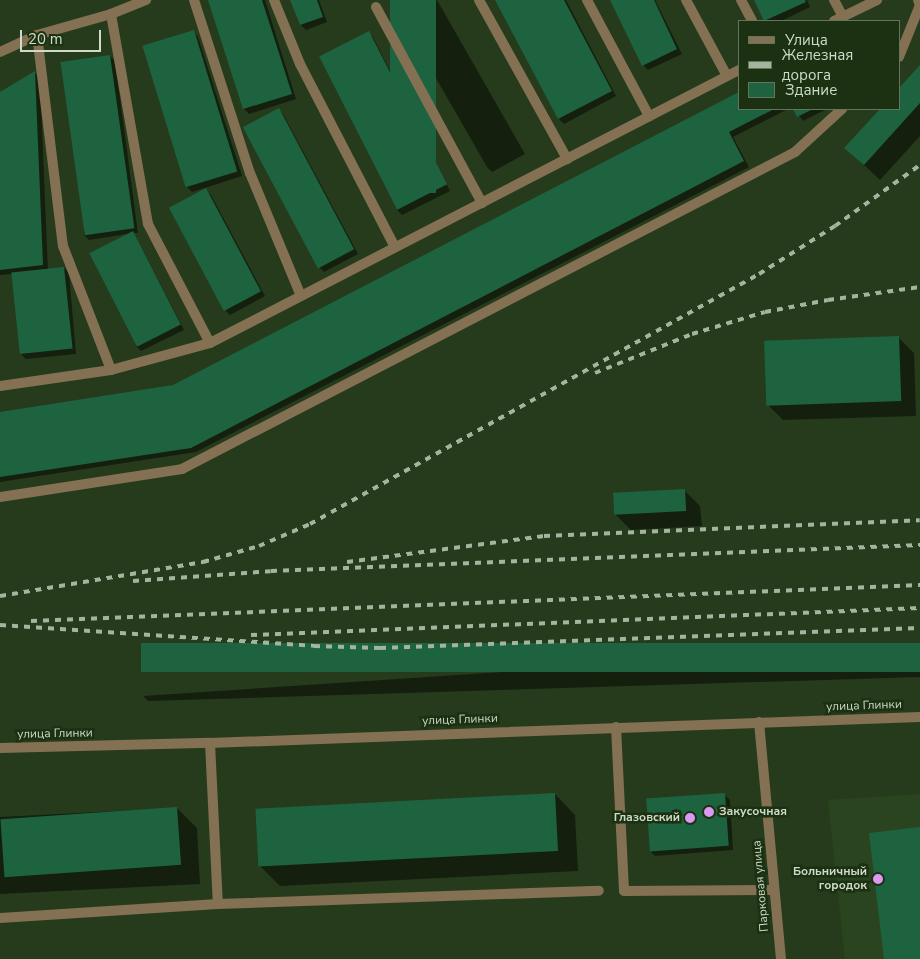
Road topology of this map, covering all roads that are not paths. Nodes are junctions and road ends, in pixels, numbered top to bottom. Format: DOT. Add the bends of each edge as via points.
graph roads {
  1 [pos="146,0"];
  2 [pos="194,0"];
  3 [pos="274,0"];
  4 [pos="479,0"];
  5 [pos="587,0"];
  6 [pos="686,0"];
  7 [pos="741,0"];
  8 [pos="834,0"];
  9 [pos="877,0"];
  10 [pos="918,0"];
  11 [pos="920,5"];
  12 [pos="376,7"];
  13 [pos="111,14"];
  14 [pos="838,19"];
  15 [pos="751,20"];
  16 [pos="37,35"];
  17 [pos="0,52"];
  18 [pos="900,55"];
  19 [pos="738,70"];
  20 [pos="727,76"];
  21 [pos="841,110"];
  22 [pos="649,116"];
  23 [pos="567,159"];
  24 [pos="482,203"];
  25 [pos="395,247"];
  26 [pos="301,296"];
  27 [pos="210,343"];
  28 [pos="112,370"];
  29 [pos="0,386"];
  30 [pos="0,497"];
  31 [pos="920,717"];
  32 [pos="759,722"];
  33 [pos="616,727"];
  34 [pos="210,743"];
  35 [pos="0,748"];
  36 [pos="774,890"];
  37 [pos="599,891"];
  38 [pos="218,904"];
  39 [pos="0,918"];
  40 [pos="781,959"];
  1 -- 13 [label="street"];
  2 -- 26 [label="street" via="250,173"];
  3 -- 25 [label="street" via="300,64"];
  4 -- 23 [label="street"];
  5 -- 22 [label="street"];
  6 -- 20 [label="street"];
  7 -- 15 [label="street"];
  8 -- 14 [label="street"];
  9 -- 14 [label="street"];
  10 -- 11 [label="street"];
  11 -- 18 [label="street"];
  12 -- 24 [label="street"];
  13 -- 16 [label="street"];
  13 -- 27 [label="street" via="148,224"];
  16 -- 17 [label="street"];
  16 -- 28 [label="street" via="64,246"];
  19 -- 20 [label="street"];
  20 -- 22 [label="street"];
  21 -- 30 [label="street" via="794,152 182,469"];
  22 -- 23 [label="street"];
  23 -- 24 [label="street"];
  24 -- 25 [label="street"];
  25 -- 26 [label="street"];
  26 -- 27 [label="street"];
  27 -- 28 [label="street"];
  28 -- 29 [label="street"];
  31 -- 32 [label="street, улица Глинки"];
  32 -- 33 [label="street, улица Глинки"];
  32 -- 36 [label="street, Парковая улица"];
  33 -- 34 [label="street, улица Глинки"];
  33 -- 36 [label="street" via="624,890"];
  34 -- 35 [label="street, улица Глинки"];
  34 -- 38 [label="street"];
  36 -- 40 [label="street, Парковая улица"];
  37 -- 38 [label="street"];
  38 -- 39 [label="street"];
}
